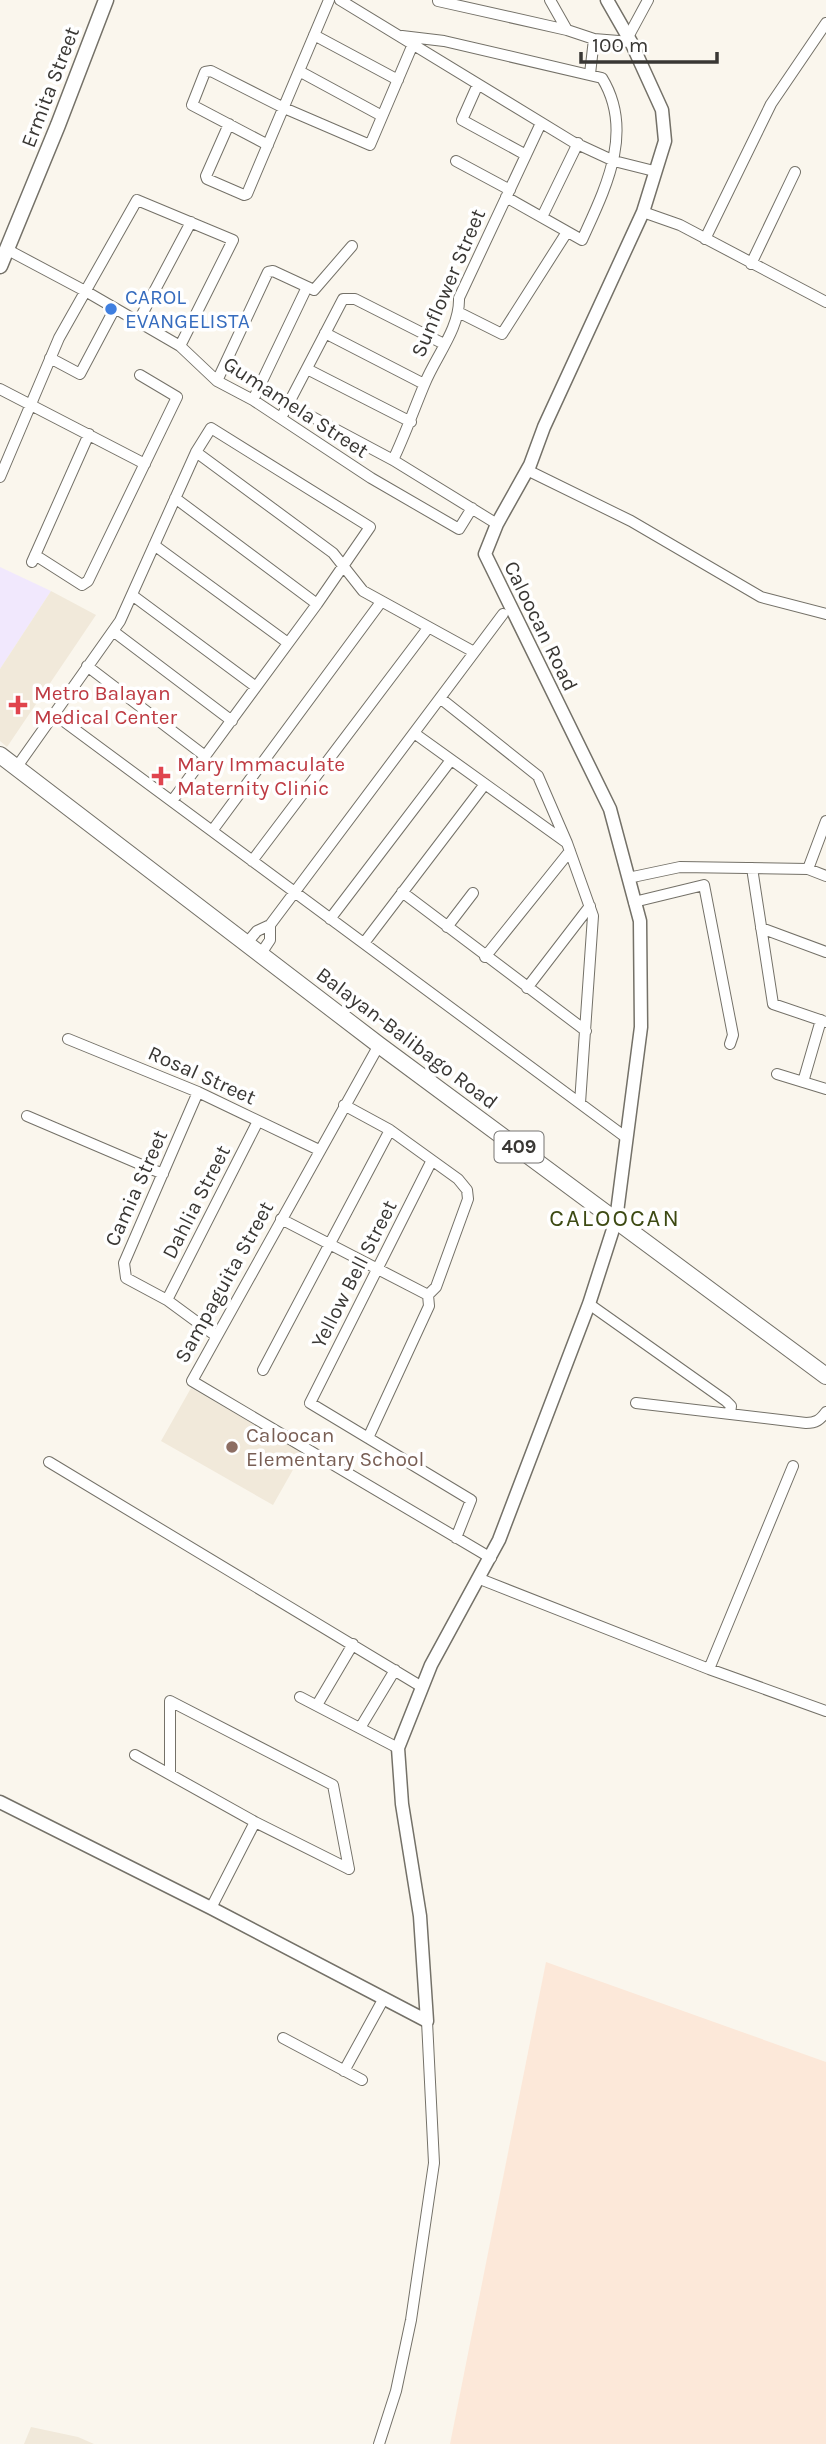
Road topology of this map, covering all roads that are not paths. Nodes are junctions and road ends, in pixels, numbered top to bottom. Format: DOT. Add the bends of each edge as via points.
graph roads {
  1 [pos="106,0"];
  2 [pos="329,0"];
  3 [pos="340,0"];
  4 [pos="550,0"];
  5 [pos="607,0"];
  6 [pos="648,0"];
  7 [pos="438,1"];
  8 [pos="474,4"];
  9 [pos="826,23"];
  10 [pos="567,30"];
  11 [pos="314,35"];
  12 [pos="402,36"];
  13 [pos="594,39"];
  14 [pos="630,39"];
  15 [pos="413,44"];
  16 [pos="299,71"];
  17 [pos="590,74"];
  18 [pos="398,80"];
  19 [pos="478,84"];
  20 [pos="284,108"];
  21 [pos="382,116"];
  22 [pos="541,123"];
  23 [pos="229,124"];
  24 [pos="578,143"];
  25 [pos="268,145"];
  26 [pos="526,155"];
  27 [pos="456,161"];
  28 [pos="614,161"];
  29 [pos="654,171"];
  30 [pos="795,173"];
  31 [pos="508,193"];
  32 [pos="643,212"];
  33 [pos="542,217"];
  34 [pos="191,222"];
  35 [pos="567,232"];
  36 [pos="705,239"];
  37 [pos="352,246"];
  38 [pos="8,250"];
  39 [pos="751,264"];
  40 [pos="0,266"];
  41 [pos="307,287"];
  42 [pos="87,292"];
  43 [pos="826,302"];
  44 [pos="115,308"];
  45 [pos="460,313"];
  46 [pos="138,321"];
  47 [pos="326,333"];
  48 [pos="444,344"];
  49 [pos="180,346"];
  50 [pos="50,358"];
  51 [pos="307,369"];
  52 [pos="139,375"];
  53 [pos="217,381"];
  54 [pos="424,384"];
  55 [pos="0,389"];
  56 [pos="253,400"];
  57 [pos="30,403"];
  58 [pos="288,404"];
  59 [pos="281,418"];
  60 [pos="411,422"];
  61 [pos="89,434"];
  62 [pos="196,452"];
  63 [pos="393,460"];
  64 [pos="145,464"];
  65 [pos="527,470"];
  66 [pos="0,477"];
  67 [pos="175,498"];
  68 [pos="472,508"];
  69 [pos="497,524"];
  70 [pos="154,545"];
  71 [pos="343,567"];
  72 [pos="132,595"];
  73 [pos="381,603"];
  74 [pos="317,604"];
  75 [pos="503,614"];
  76 [pos="826,614"];
  77 [pos="428,628"];
  78 [pos="113,631"];
  79 [pos="288,643"];
  80 [pos="474,652"];
  81 [pos="87,666"];
  82 [pos="256,687"];
  83 [pos="440,698"];
  84 [pos="54,714"];
  85 [pos="232,721"];
  86 [pos="414,733"];
  87 [pos="0,755"];
  88 [pos="205,756"];
  89 [pos="451,760"];
  90 [pos="16,768"];
  91 [pos="485,784"];
  92 [pos="172,801"];
  93 [pos="826,821"];
  94 [pos="212,831"];
  95 [pos="569,847"];
  96 [pos="252,861"];
  97 [pos="752,868"];
  98 [pos="808,869"];
  99 [pos="826,876"];
  100 [pos="628,878"];
  101 [pos="295,892"];
  102 [pos="402,892"];
  103 [pos="473,893"];
  104 [pos="634,902"];
  105 [pos="590,906"];
  106 [pos="330,919"];
  107 [pos="270,925"];
  108 [pos="447,927"];
  109 [pos="761,928"];
  110 [pos="364,943"];
  111 [pos="246,944"];
  112 [pos="826,952"];
  113 [pos="260,955"];
  114 [pos="485,957"];
  115 [pos="527,988"];
  116 [pos="824,1021"];
  117 [pos="586,1031"];
  118 [pos="68,1039"];
  119 [pos="730,1044"];
  120 [pos="379,1045"];
  121 [pos="778,1074"];
  122 [pos="803,1082"];
  123 [pos="826,1089"];
  124 [pos="198,1092"];
  125 [pos="580,1103"];
  126 [pos="344,1105"];
  127 [pos="27,1116"];
  128 [pos="258,1121"];
  129 [pos="390,1130"];
  130 [pos="624,1136"];
  131 [pos="319,1150"];
  132 [pos="432,1162"];
  133 [pos="163,1174"];
  134 [pos="281,1219"];
  135 [pos="616,1220"];
  136 [pos="329,1244"];
  137 [pos="377,1270"];
  138 [pos="428,1295"];
  139 [pos="167,1300"];
  140 [pos="589,1304"];
  141 [pos="216,1336"];
  142 [pos="263,1370"];
  143 [pos="826,1376"];
  144 [pos="636,1403"];
  145 [pos="826,1412"];
  146 [pos="730,1414"];
  147 [pos="368,1438"];
  148 [pos="49,1462"];
  149 [pos="793,1466"];
  150 [pos="456,1538"];
  151 [pos="491,1558"];
  152 [pos="480,1579"];
  153 [pos="353,1644"];
  154 [pos="709,1669"];
  155 [pos="395,1670"];
  156 [pos="422,1687"];
  157 [pos="300,1697"];
  158 [pos="317,1705"];
  159 [pos="826,1712"];
  160 [pos="360,1728"];
  161 [pos="398,1748"];
  162 [pos="135,1755"];
  163 [pos="170,1773"];
  164 [pos="0,1802"];
  165 [pos="255,1822"];
  166 [pos="211,1908"];
  167 [pos="384,1998"];
  168 [pos="427,2021"];
  169 [pos="283,2038"];
  170 [pos="344,2071"];
  171 [pos="362,2080"];
  172 [pos="379,2444"];
  1 -- 38 [label="main road, Ermita Street"];
  2 -- 11 [label="street"];
  3 -- 12 [label="street"];
  4 -- 10 [label="street"];
  5 -- 14 [label="street, Caloocan Road"];
  6 -- 14 [label="street"];
  7 -- 8 [label="street"];
  8 -- 10 [label="street"];
  9 -- 36 [label="street" via="771,104"];
  10 -- 13 [label="street"];
  11 -- 16 [label="street"];
  11 -- 18 [label="street"];
  12 -- 15 [label="street"];
  12 -- 17 [label="street"];
  13 -- 14 [label="street"];
  13 -- 17 [label="street"];
  14 -- 29 [label="street, Caloocan Road" via="662,110 665,141"];
  15 -- 18 [label="street"];
  15 -- 19 [label="street"];
  16 -- 20 [label="street"];
  16 -- 21 [label="street"];
  17 -- 28 [label="street" via="602,78 615,109"];
  18 -- 21 [label="street"];
  19 -- 22 [label="street"];
  19 -- 26 [label="street" via="461,120"];
  20 -- 21 [label="street" via="370,145"];
  20 -- 23 [label="street" via="208,70 192,105"];
  20 -- 25 [label="street"];
  22 -- 24 [label="street"];
  22 -- 26 [label="street, Sunflower Street"];
  23 -- 25 [label="street"];
  23 -- 25 [label="street" via="207,179 247,194"];
  24 -- 28 [label="street"];
  24 -- 33 [label="street"];
  26 -- 31 [label="street, Sunflower Street"];
  27 -- 31 [label="street"];
  28 -- 29 [label="street"];
  28 -- 35 [label="street" via="582,240"];
  29 -- 32 [label="street, Caloocan Road"];
  30 -- 39 [label="street"];
  31 -- 33 [label="street"];
  31 -- 45 [label="street, Sunflower Street" via="459,298"];
  32 -- 36 [label="street"];
  32 -- 65 [label="street, Caloocan Road"];
  33 -- 35 [label="street"];
  34 -- 42 [label="street" via="137,200"];
  34 -- 46 [label="street"];
  34 -- 49 [label="street" via="233,240"];
  35 -- 45 [label="street" via="502,334"];
  36 -- 39 [label="street"];
  37 -- 41 [label="street" via="314,290"];
  38 -- 40 [label="main road, Ermita Street"];
  38 -- 42 [label="street, Gumamela Street"];
  39 -- 43 [label="street"];
  41 -- 53 [label="street" via="268,272"];
  41 -- 56 [label="street"];
  42 -- 44 [label="street, Gumamela Street"];
  42 -- 50 [label="street"];
  44 -- 46 [label="street, Gumamela Street"];
  44 -- 50 [label="street" via="80,374"];
  45 -- 48 [label="street, Sunflower Street"];
  46 -- 49 [label="street, Gumamela Street"];
  47 -- 48 [label="street" via="342,299 355,299"];
  47 -- 51 [label="street"];
  47 -- 54 [label="street"];
  48 -- 54 [label="street, Sunflower Street"];
  49 -- 53 [label="street, Gumamela Street"];
  50 -- 57 [label="street"];
  51 -- 58 [label="street"];
  51 -- 60 [label="street"];
  52 -- 64 [label="street" via="177,397"];
  53 -- 56 [label="street, Gumamela Street"];
  54 -- 60 [label="street, Sunflower Street"];
  55 -- 57 [label="street"];
  56 -- 59 [label="street, Gumamela Street"];
  57 -- 61 [label="street"];
  57 -- 66 [label="street"];
  58 -- 59 [label="street"];
  58 -- 63 [label="street"];
  59 -- 68 [label="street, Gumamela Street" via="459,529"];
  60 -- 63 [label="street, Sunflower Street"];
  61 -- 64 [label="street"];
  61 -- 64 [label="street" via="33,558 82,584 88,582"];
  62 -- 67 [label="street"];
  62 -- 71 [label="street" via="333,553"];
  62 -- 71 [label="street" via="211,428 370,527"];
  63 -- 68 [label="street"];
  65 -- 69 [label="street, Caloocan Road"];
  65 -- 76 [label="street" via="631,521 761,597"];
  67 -- 70 [label="street"];
  67 -- 74 [label="street"];
  68 -- 69 [label="street"];
  69 -- 100 [label="street, Caloocan Road" via="485,554 610,809"];
  70 -- 72 [label="street"];
  70 -- 79 [label="street"];
  71 -- 73 [label="street" via="363,591"];
  71 -- 74 [label="street"];
  72 -- 78 [label="street"];
  72 -- 82 [label="street"];
  73 -- 77 [label="street"];
  73 -- 94 [label="street"];
  74 -- 79 [label="street"];
  75 -- 80 [label="street"];
  77 -- 80 [label="street"];
  77 -- 96 [label="street"];
  78 -- 81 [label="street"];
  78 -- 85 [label="street"];
  79 -- 82 [label="street"];
  80 -- 83 [label="street"];
  81 -- 84 [label="street"];
  81 -- 88 [label="street"];
  82 -- 85 [label="street"];
  83 -- 86 [label="street"];
  83 -- 95 [label="street" via="538,776"];
  84 -- 90 [label="street"];
  84 -- 92 [label="street"];
  85 -- 88 [label="street"];
  86 -- 89 [label="street"];
  86 -- 101 [label="street"];
  87 -- 90 [label="main road, Balayan-Balibago Road / 409"];
  88 -- 92 [label="street"];
  89 -- 91 [label="street"];
  89 -- 106 [label="street"];
  90 -- 111 [label="main road, Balayan-Balibago Road / 409"];
  91 -- 95 [label="street"];
  91 -- 102 [label="street"];
  92 -- 94 [label="street"];
  93 -- 98 [label="street"];
  94 -- 96 [label="street"];
  95 -- 105 [label="street"];
  95 -- 114 [label="street"];
  96 -- 101 [label="street"];
  97 -- 98 [label="street"];
  97 -- 100 [label="street" via="680,867"];
  97 -- 109 [label="street"];
  98 -- 99 [label="street"];
  100 -- 104 [label="street, Caloocan Road"];
  101 -- 106 [label="street"];
  101 -- 107 [label="street"];
  102 -- 108 [label="street"];
  102 -- 110 [label="street"];
  103 -- 108 [label="street"];
  104 -- 119 [label="street" via="704,885 733,1035"];
  104 -- 135 [label="street, Caloocan Road" via="640,921 641,1027"];
  105 -- 115 [label="street"];
  105 -- 117 [label="street"];
  106 -- 110 [label="street"];
  107 -- 111 [label="street"];
  107 -- 113 [label="street" via="271,940"];
  108 -- 114 [label="street"];
  109 -- 112 [label="street"];
  109 -- 116 [label="street" via="773,1004"];
  110 -- 125 [label="street"];
  111 -- 113 [label="main road, Balayan-Balibago Road / 409"];
  113 -- 120 [label="main road, Balayan-Balibago Road / 409"];
  114 -- 115 [label="street"];
  115 -- 117 [label="street"];
  116 -- 122 [label="street"];
  117 -- 125 [label="street"];
  118 -- 124 [label="street, Rosal Street"];
  120 -- 126 [label="street, Sampaguita Street"];
  120 -- 135 [label="main road, Balayan-Balibago Road / 409"];
  121 -- 122 [label="street"];
  122 -- 123 [label="street"];
  124 -- 128 [label="street, Rosal Street"];
  124 -- 133 [label="street, Camia Street"];
  125 -- 130 [label="street"];
  126 -- 129 [label="street"];
  126 -- 131 [label="street, Sampaguita Street"];
  127 -- 133 [label="street"];
  128 -- 131 [label="street, Rosal Street"];
  128 -- 139 [label="street, Dahlia Street"];
  129 -- 132 [label="street"];
  129 -- 136 [label="street"];
  131 -- 134 [label="street, Sampaguita Street"];
  132 -- 137 [label="street, Yellow Bell Street"];
  132 -- 138 [label="street" via="458,1179 467,1189 468,1199 436,1287"];
  133 -- 139 [label="street, Camia Street" via="124,1263 126,1278"];
  134 -- 136 [label="street"];
  134 -- 141 [label="street, Sampaguita Street"];
  135 -- 140 [label="street, Caloocan Road"];
  135 -- 143 [label="main road, Balayan-Balibago Road / 409"];
  136 -- 137 [label="street"];
  136 -- 142 [label="street"];
  137 -- 138 [label="street"];
  137 -- 147 [label="street, Yellow Bell Street" via="310,1403"];
  138 -- 147 [label="street" via="429,1306"];
  139 -- 141 [label="street, Camia Street"];
  140 -- 146 [label="street" via="726,1401"];
  140 -- 151 [label="street, Caloocan Road"];
  141 -- 150 [label="street, Sampaguita Street" via="192,1381"];
  144 -- 146 [label="street"];
  145 -- 146 [label="street" via="814,1423"];
  147 -- 150 [label="street" via="471,1500"];
  148 -- 153 [label="street"];
  149 -- 154 [label="street"];
  150 -- 151 [label="street, Sampaguita Street"];
  151 -- 152 [label="street, Caloocan Road"];
  152 -- 154 [label="street"];
  152 -- 156 [label="street, Caloocan Road"];
  153 -- 155 [label="street"];
  153 -- 158 [label="street"];
  154 -- 159 [label="street"];
  155 -- 156 [label="street"];
  155 -- 160 [label="street"];
  156 -- 161 [label="street, Caloocan Road"];
  157 -- 158 [label="street"];
  158 -- 160 [label="street"];
  160 -- 161 [label="street"];
  161 -- 168 [label="street" via="420,1916"];
  162 -- 163 [label="street"];
  163 -- 165 [label="street"];
  163 -- 165 [label="street" via="170,1701 333,1784 349,1869"];
  164 -- 166 [label="street"];
  165 -- 166 [label="street"];
  166 -- 167 [label="street"];
  167 -- 168 [label="street"];
  167 -- 170 [label="street"];
  168 -- 172 [label="street" via="434,2163 411,2320 397,2391"];
  169 -- 170 [label="street"];
  170 -- 171 [label="street"];
}
